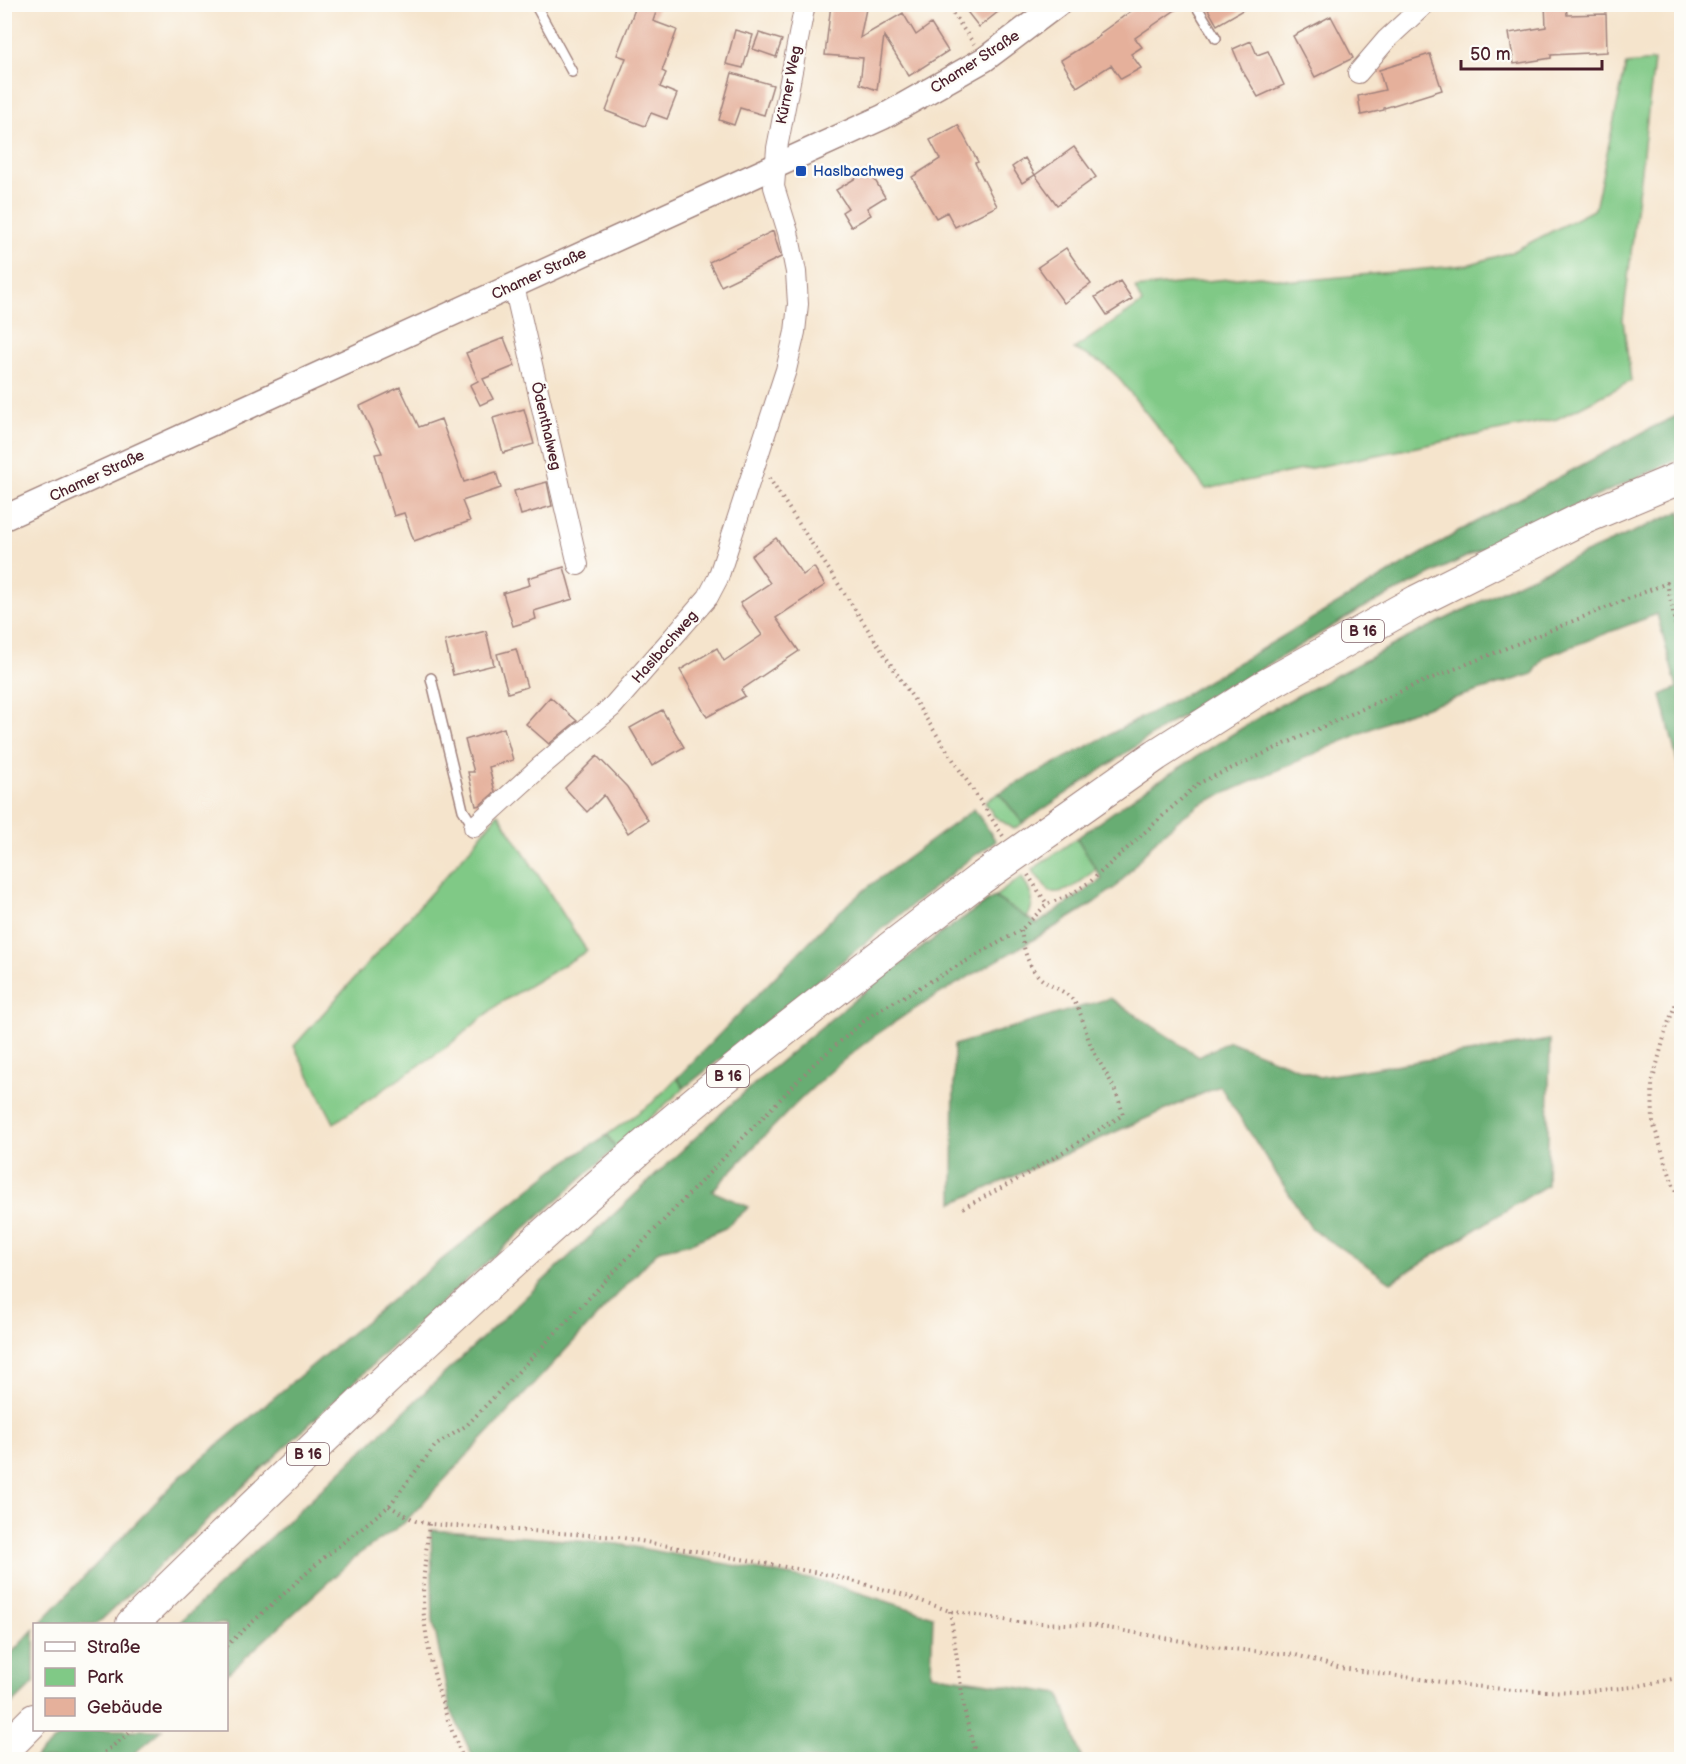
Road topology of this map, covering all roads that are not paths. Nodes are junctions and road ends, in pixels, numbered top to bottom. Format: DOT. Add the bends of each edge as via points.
graph roads {
  1 [pos="535,4"];
  2 [pos="805,4"];
  3 [pos="1058,4"];
  4 [pos="1195,4"];
  5 [pos="1425,4"];
  6 [pos="1216,38"];
  7 [pos="572,72"];
  8 [pos="1358,73"];
  9 [pos="774,166"];
  10 [pos="514,286"];
  11 [pos="1682,477"];
  12 [pos="4,518"];
  13 [pos="578,565"];
  14 [pos="431,678"];
  15 [pos="474,828"];
  16 [pos="133,1623"];
  17 [pos="33,1721"];
  18 [pos="5,1749"];
  1 -- 7 [label="lane"];
  2 -- 9 [label="street, Kürner Weg"];
  3 -- 9 [label="street, Chamer Straße" via="985,59 883,117"];
  4 -- 6 [label="lane"];
  5 -- 8 [label="street"];
  9 -- 10 [label="street, Chamer Straße"];
  9 -- 15 [label="street, Haslbachweg" via="774,187 796,272 795,332 718,578 708,597 612,707"];
  10 -- 12 [label="street, Chamer Straße"];
  10 -- 13 [label="street, Ödenthalweg"];
  11 -- 16 [label="highway, B 16, bridge" via="1577,521 1417,601 1261,688 1156,755 980,879 776,1036 626,1161 274,1485"];
  14 -- 15 [label="lane" via="463,810"];
  17 -- 18 [label="highway"];
}
